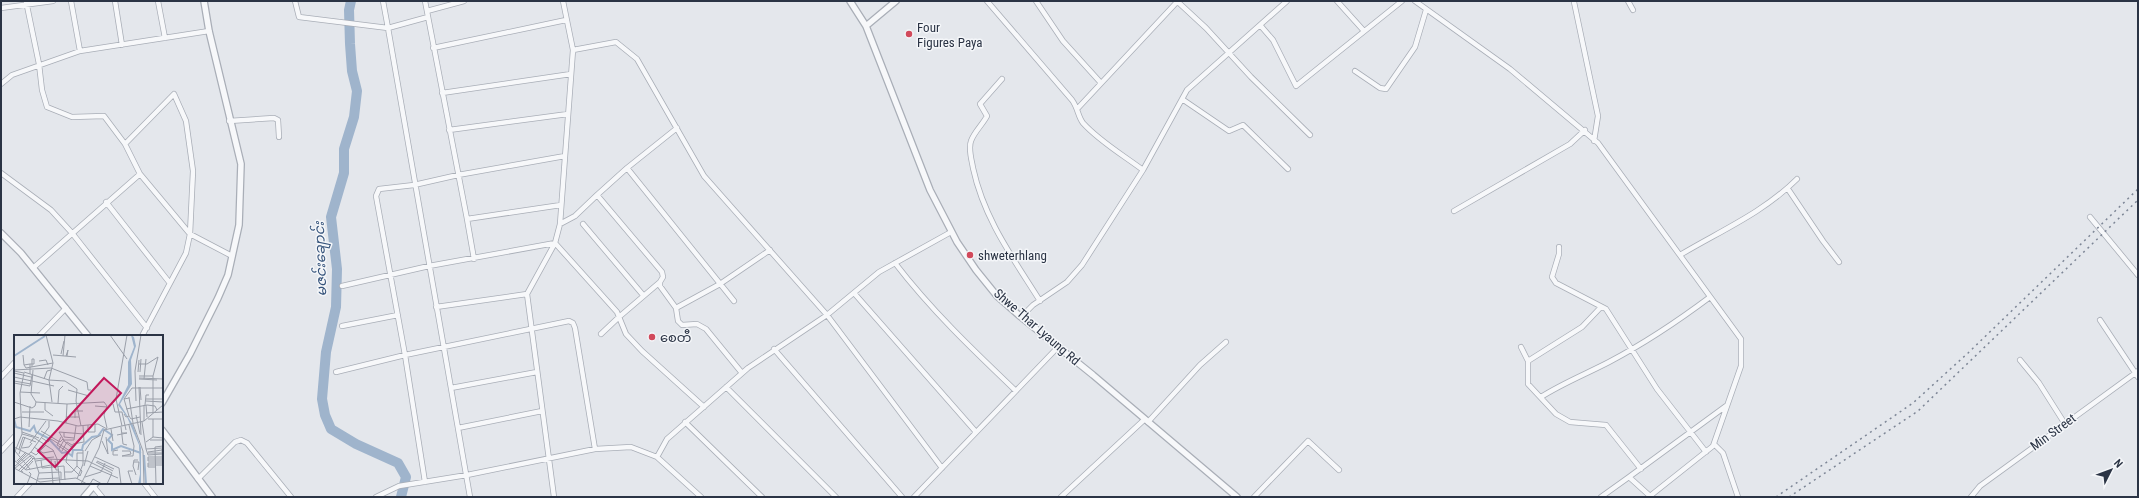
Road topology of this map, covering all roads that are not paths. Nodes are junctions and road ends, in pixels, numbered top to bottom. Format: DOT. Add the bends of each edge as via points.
graph roads {
  1 [pos="53,1"];
  2 [pos="71,1"];
  3 [pos="115,1"];
  4 [pos="158,1"];
  5 [pos="204,1"];
  6 [pos="295,1"];
  7 [pos="383,1"];
  8 [pos="424,1"];
  9 [pos="464,1"];
  10 [pos="562,1"];
  11 [pos="850,1"];
  12 [pos="896,1"];
  13 [pos="987,1"];
  14 [pos="1036,1"];
  15 [pos="1286,1"];
  16 [pos="1337,1"];
  17 [pos="1402,1"];
  18 [pos="1414,1"];
  19 [pos="1628,1"];
  20 [pos="1574,2"];
  21 [pos="27,3"];
  22 [pos="1,8"];
  23 [pos="1426,10"];
  24 [pos="1633,10"];
  25 [pos="426,11"];
  26 [pos="428,17"];
  27 [pos="566,20"];
  28 [pos="1260,25"];
  29 [pos="866,26"];
  30 [pos="388,28"];
  31 [pos="209,31"];
  32 [pos="1364,31"];
  33 [pos="165,38"];
  34 [pos="122,45"];
  35 [pos="433,48"];
  36 [pos="573,50"];
  37 [pos="80,51"];
  38 [pos="1228,53"];
  39 [pos="39,64"];
  40 [pos="1355,71"];
  41 [pos="571,74"];
  42 [pos="1002,80"];
  43 [pos="1101,83"];
  44 [pos="1,84"];
  45 [pos="442,93"];
  46 [pos="1182,98"];
  47 [pos="1078,108"];
  48 [pos="568,114"];
  49 [pos="229,121"];
  50 [pos="677,128"];
  51 [pos="449,130"];
  52 [pos="1584,130"];
  53 [pos="1310,135"];
  54 [pos="279,137"];
  55 [pos="1594,140"];
  56 [pos="126,144"];
  57 [pos="565,156"];
  58 [pos="627,168"];
  59 [pos="1288,169"];
  60 [pos="1143,170"];
  61 [pos="1,173"];
  62 [pos="140,174"];
  63 [pos="458,175"];
  64 [pos="1797,179"];
  65 [pos="414,185"];
  66 [pos="1788,189"];
  67 [pos="597,196"];
  68 [pos="106,202"];
  69 [pos="561,205"];
  70 [pos="1454,211"];
  71 [pos="2090,217"];
  72 [pos="466,219"];
  73 [pos="560,224"];
  74 [pos="583,224"];
  75 [pos="951,232"];
  76 [pos="1,233"];
  77 [pos="72,233"];
  78 [pos="190,234"];
  79 [pos="555,243"];
  80 [pos="1559,247"];
  81 [pos="770,250"];
  82 [pos="1680,255"];
  83 [pos="232,256"];
  84 [pos="474,259"];
  85 [pos="1839,262"];
  86 [pos="895,263"];
  87 [pos="429,266"];
  88 [pos="33,268"];
  89 [pos="391,275"];
  90 [pos="2138,275"];
  91 [pos="169,282"];
  92 [pos="660,282"];
  93 [pos="720,284"];
  94 [pos="342,286"];
  95 [pos="854,293"];
  96 [pos="526,294"];
  97 [pos="643,295"];
  98 [pos="1710,296"];
  99 [pos="734,301"];
  100 [pos="1040,301"];
  101 [pos="436,307"];
  102 [pos="1601,307"];
  103 [pos="66,308"];
  104 [pos="676,308"];
  105 [pos="398,315"];
  106 [pos="827,315"];
  107 [pos="619,316"];
  108 [pos="1021,317"];
  109 [pos="2100,320"];
  110 [pos="342,326"];
  111 [pos="147,328"];
  112 [pos="531,329"];
  113 [pos="602,334"];
  114 [pos="40,335"];
  115 [pos="87,335"];
  116 [pos="143,335"];
  117 [pos="1226,342"];
  118 [pos="444,347"];
  119 [pos="1058,347"];
  120 [pos="1521,347"];
  121 [pos="774,349"];
  122 [pos="1632,349"];
  123 [pos="405,355"];
  124 [pos="2020,360"];
  125 [pos="1528,361"];
  126 [pos="14,363"];
  127 [pos="336,372"];
  128 [pos="537,372"];
  129 [pos="742,373"];
  130 [pos="2137,373"];
  131 [pos="1,377"];
  132 [pos="726,387"];
  133 [pos="451,388"];
  134 [pos="1016,391"];
  135 [pos="1541,397"];
  136 [pos="163,401"];
  137 [pos="1726,406"];
  138 [pos="704,407"];
  139 [pos="542,411"];
  140 [pos="1147,420"];
  141 [pos="685,422"];
  142 [pos="2065,424"];
  143 [pos="458,428"];
  144 [pos="163,431"];
  145 [pos="976,432"];
  146 [pos="1690,433"];
  147 [pos="14,437"];
  148 [pos="1714,444"];
  149 [pos="595,449"];
  150 [pos="1,451"];
  151 [pos="1706,452"];
  152 [pos="657,457"];
  153 [pos="548,459"];
  154 [pos="942,468"];
  155 [pos="1641,469"];
  156 [pos="1338,470"];
  157 [pos="467,475"];
  158 [pos="1629,478"];
  159 [pos="198,480"];
  160 [pos="424,482"];
  161 [pos="29,484"];
  162 [pos="145,484"];
  163 [pos="94,485"];
  164 [pos="17,497"];
  165 [pos="84,497"];
  166 [pos="102,497"];
  167 [pos="155,497"];
  168 [pos="212,497"];
  169 [pos="291,497"];
  170 [pos="376,497"];
  171 [pos="470,497"];
  172 [pos="554,497"];
  173 [pos="700,497"];
  174 [pos="762,497"];
  175 [pos="836,497"];
  176 [pos="902,497"];
  177 [pos="915,497"];
  178 [pos="1061,497"];
  179 [pos="1237,497"];
  180 [pos="1254,497"];
  181 [pos="1601,497"];
  182 [pos="1738,497"];
  183 [pos="1971,497"];
  1 -- 21 [label="street"];
  2 -- 37 [label="street"];
  3 -- 34 [label="street"];
  4 -- 33 [label="street"];
  5 -- 31 [label="street"];
  6 -- 30 [label="street" via="299,17"];
  7 -- 30 [label="street"];
  8 -- 25 [label="street"];
  9 -- 25 [label="street"];
  10 -- 27 [label="street"];
  11 -- 29 [label="street, Shwe Thar Lyaung Rd"];
  12 -- 29 [label="street"];
  13 -- 47 [label="street" via="1039,59"];
  14 -- 43 [label="street" via="1063,41"];
  15 -- 28 [label="street"];
  16 -- 32 [label="street"];
  17 -- 32 [label="street"];
  18 -- 23 [label="street"];
  19 -- 24 [label="street"];
  20 -- 55 [label="street" via="1598,116"];
  21 -- 22 [label="street"];
  21 -- 39 [label="street"];
  23 -- 40 [label="street" via="1415,47 1386,89 1380,88"];
  23 -- 52 [label="street" via="1510,69"];
  25 -- 26 [label="street"];
  26 -- 30 [label="street"];
  26 -- 35 [label="street"];
  27 -- 35 [label="street"];
  27 -- 36 [label="street"];
  28 -- 32 [label="street" via="1273,40 1296,86"];
  28 -- 38 [label="street"];
  29 -- 75 [label="street, Shwe Thar Lyaung Rd" via="930,190"];
  30 -- 65 [label="street"];
  31 -- 33 [label="street"];
  31 -- 49 [label="street"];
  33 -- 34 [label="street"];
  34 -- 37 [label="street"];
  35 -- 45 [label="street"];
  36 -- 41 [label="street"];
  36 -- 50 [label="street" via="616,42 637,59"];
  37 -- 39 [label="street"];
  38 -- 43 [label="street" via="1206,28 1176,3"];
  38 -- 46 [label="street" via="1187,90"];
  38 -- 53 [label="street"];
  39 -- 44 [label="street" via="12,75"];
  39 -- 56 [label="street" via="47,107 72,117 104,116"];
  41 -- 45 [label="street"];
  41 -- 48 [label="street"];
  42 -- 100 [label="street" via="980,104 987,116 970,142 971,156 977,187 985,209 998,236"];
  43 -- 47 [label="street"];
  45 -- 51 [label="street"];
  46 -- 59 [label="street" via="1229,131 1243,125"];
  46 -- 60 [label="street"];
  47 -- 60 [label="street" via="1082,122"];
  48 -- 51 [label="street"];
  48 -- 57 [label="street"];
  49 -- 54 [label="street" via="274,118 278,120"];
  49 -- 83 [label="street" via="240,164 239,218"];
  50 -- 58 [label="street"];
  50 -- 81 [label="street" via="704,176"];
  51 -- 63 [label="street"];
  52 -- 55 [label="street"];
  52 -- 70 [label="street" via="1570,144"];
  55 -- 82 [label="street"];
  56 -- 62 [label="street"];
  56 -- 78 [label="street" via="174,94 186,121 193,171"];
  57 -- 63 [label="street"];
  57 -- 69 [label="street"];
  58 -- 67 [label="street"];
  58 -- 93 [label="street"];
  60 -- 100 [label="street" via="1082,265 1067,282"];
  61 -- 77 [label="street" via="52,210"];
  62 -- 68 [label="street"];
  62 -- 78 [label="street"];
  63 -- 65 [label="street"];
  63 -- 72 [label="street"];
  64 -- 66 [label="street"];
  65 -- 87 [label="street"];
  65 -- 89 [label="street" via="379,190 376,196"];
  66 -- 82 [label="street" via="1736,226"];
  66 -- 85 [label="street"];
  67 -- 73 [label="street" via="575,216"];
  67 -- 92 [label="street" via="662,272"];
  68 -- 77 [label="street"];
  68 -- 91 [label="street"];
  69 -- 72 [label="street"];
  69 -- 73 [label="street"];
  71 -- 90 [label="street"];
  72 -- 84 [label="street"];
  73 -- 79 [label="street"];
  74 -- 97 [label="street"];
  75 -- 86 [label="street"];
  75 -- 108 [label="street, Shwe Thar Lyaung Rd" via="997,296"];
  76 -- 88 [label="street"];
  77 -- 88 [label="street"];
  77 -- 111 [label="street"];
  78 -- 83 [label="street"];
  78 -- 91 [label="street" via="186,253"];
  79 -- 84 [label="street"];
  79 -- 96 [label="street"];
  79 -- 107 [label="street"];
  80 -- 102 [label="street" via="1560,254 1552,277 1556,283"];
  81 -- 93 [label="street"];
  81 -- 106 [label="street"];
  82 -- 98 [label="street"];
  83 -- 136 [label="street" via="228,275 218,298"];
  84 -- 87 [label="street"];
  86 -- 95 [label="street" via="878,272"];
  86 -- 134 [label="street" via="923,299"];
  87 -- 89 [label="street"];
  87 -- 101 [label="street"];
  88 -- 103 [label="street"];
  89 -- 94 [label="street"];
  89 -- 105 [label="street"];
  91 -- 111 [label="street"];
  92 -- 97 [label="street"];
  92 -- 104 [label="street" via="660,286"];
  93 -- 99 [label="street"];
  93 -- 104 [label="street"];
  95 -- 106 [label="street"];
  95 -- 145 [label="street"];
  96 -- 101 [label="street"];
  96 -- 112 [label="street"];
  97 -- 107 [label="street"];
  98 -- 122 [label="street"];
  98 -- 137 [label="street" via="1741,339 1741,366"];
  100 -- 108 [label="street"];
  101 -- 118 [label="street"];
  102 -- 122 [label="street" via="1613,318"];
  102 -- 125 [label="street" via="1582,327"];
  103 -- 114 [label="street"];
  103 -- 115 [label="street"];
  104 -- 129 [label="street" via="678,321 682,325 697,324 706,329"];
  105 -- 110 [label="street"];
  105 -- 123 [label="street"];
  106 -- 121 [label="street"];
  106 -- 154 [label="street"];
  107 -- 113 [label="street"];
  107 -- 138 [label="street" via="626,334"];
  108 -- 119 [label="street, Shwe Thar Lyaung Rd"];
  109 -- 130 [label="street"];
  111 -- 116 [label="street"];
  112 -- 118 [label="street"];
  112 -- 128 [label="street"];
  112 -- 149 [label="street" via="563,321 573,323"];
  117 -- 140 [label="street"];
  118 -- 123 [label="street"];
  118 -- 133 [label="street"];
  119 -- 134 [label="street"];
  119 -- 140 [label="street, Shwe Thar Lyaung Rd"];
  120 -- 125 [label="street"];
  121 -- 129 [label="street"];
  121 -- 176 [label="street"];
  122 -- 135 [label="street"];
  122 -- 146 [label="street" via="1657,389"];
  123 -- 127 [label="street"];
  123 -- 160 [label="street"];
  124 -- 142 [label="street" via="2039,383"];
  125 -- 135 [label="street" via="1528,384"];
  126 -- 131 [label="street"];
  128 -- 133 [label="street"];
  128 -- 139 [label="street"];
  129 -- 132 [label="street"];
  130 -- 142 [label="street, Min Street"];
  132 -- 138 [label="street"];
  132 -- 175 [label="street"];
  133 -- 143 [label="street"];
  134 -- 145 [label="street"];
  135 -- 155 [label="street" via="1556,414 1570,422 1606,425"];
  137 -- 146 [label="street"];
  137 -- 148 [label="street"];
  138 -- 141 [label="street"];
  139 -- 143 [label="street"];
  139 -- 153 [label="street"];
  140 -- 178 [label="street"];
  140 -- 179 [label="street, Shwe Thar Lyaung Rd"];
  141 -- 152 [label="street" via="667,439"];
  141 -- 174 [label="street"];
  142 -- 183 [label="street, Min Street" via="1980,486"];
  143 -- 157 [label="street"];
  144 -- 159 [label="street"];
  145 -- 154 [label="street"];
  146 -- 151 [label="street"];
  146 -- 155 [label="street"];
  147 -- 150 [label="street"];
  148 -- 151 [label="street"];
  148 -- 182 [label="street" via="1723,453"];
  149 -- 152 [label="street" via="631,447"];
  149 -- 153 [label="street"];
  151 -- 158 [label="street" via="1650,496"];
  152 -- 173 [label="street"];
  153 -- 157 [label="street"];
  153 -- 172 [label="street"];
  154 -- 177 [label="street"];
  155 -- 158 [label="street"];
  156 -- 180 [label="street" via="1308,441"];
  157 -- 160 [label="street"];
  157 -- 171 [label="street"];
  158 -- 181 [label="street"];
  159 -- 168 [label="street"];
  159 -- 169 [label="street" via="235,442 241,440 247,443"];
  160 -- 170 [label="street" via="399,486"];
  161 -- 164 [label="street"];
  162 -- 167 [label="street"];
  163 -- 165 [label="street"];
  163 -- 166 [label="street"];
}
